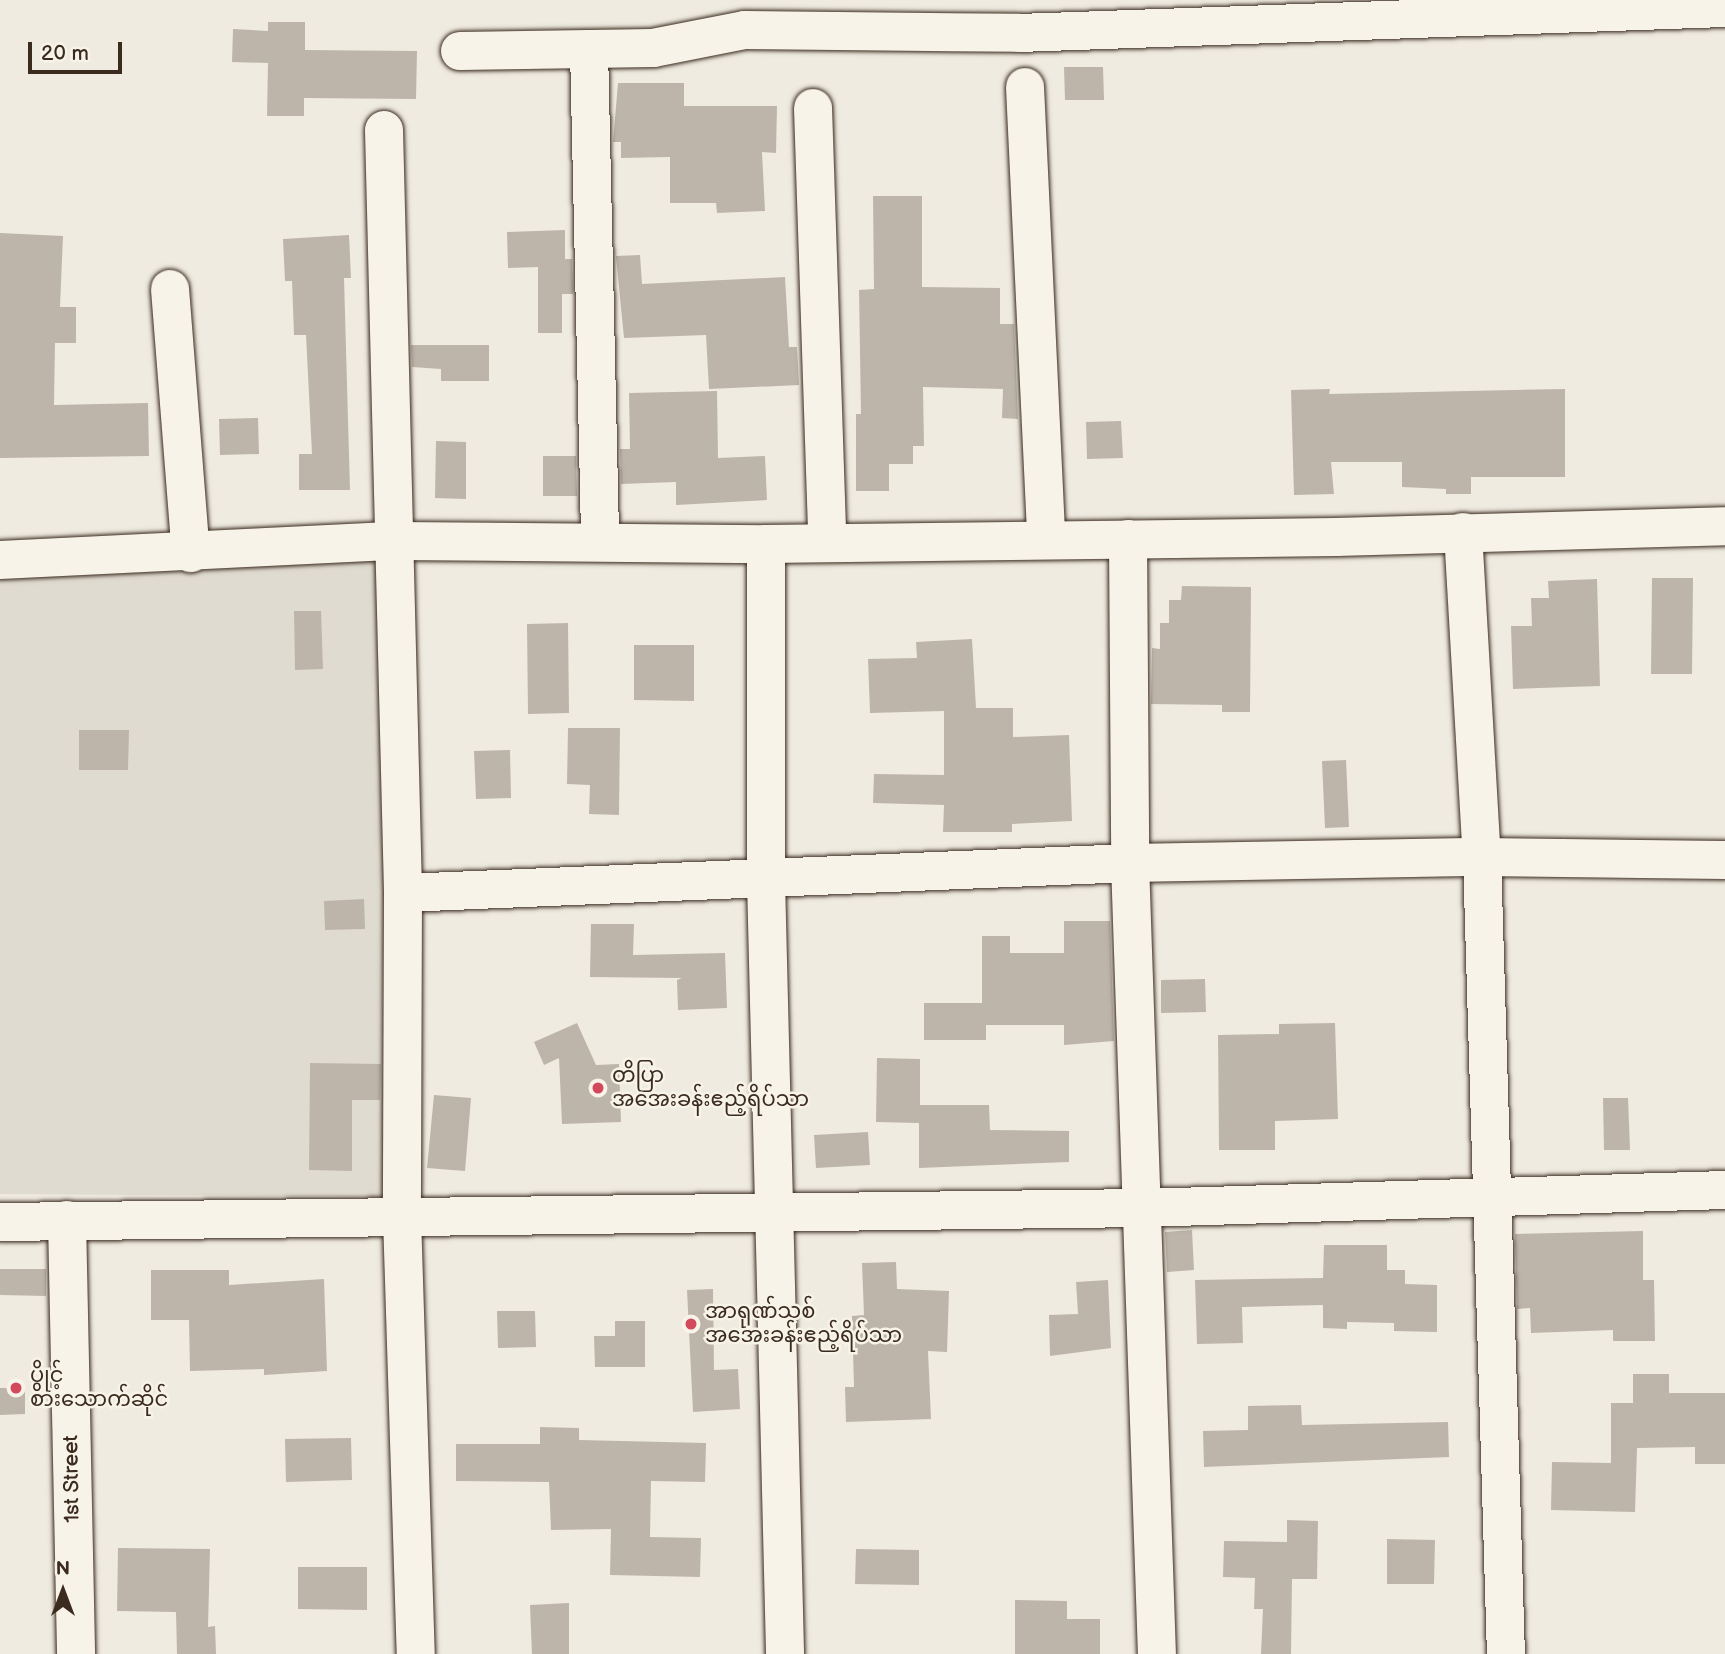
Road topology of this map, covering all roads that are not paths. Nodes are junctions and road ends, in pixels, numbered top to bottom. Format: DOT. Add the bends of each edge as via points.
graph roads {
  1 [pos="1725,8"];
  2 [pos="1332,11"];
  3 [pos="589,49"];
  4 [pos="460,51"];
  5 [pos="1025,87"];
  6 [pos="813,108"];
  7 [pos="384,130"];
  8 [pos="170,289"];
  9 [pos="1725,526"];
  10 [pos="1463,532"];
  11 [pos="1046,539"];
  12 [pos="1128,539"];
  13 [pos="396,541"];
  14 [pos="600,541"];
  15 [pos="827,541"];
  16 [pos="766,544"];
  17 [pos="191,553"];
  18 [pos="0,560"];
  19 [pos="1482,857"];
  20 [pos="1725,860"];
  21 [pos="1130,863"];
  22 [pos="766,880"];
  23 [pos="403,893"];
  24 [pos="1725,1190"];
  25 [pos="1494,1194"];
  26 [pos="1143,1208"];
  27 [pos="775,1213"];
  28 [pos="402,1217"];
  29 [pos="66,1220"];
  30 [pos="0,1222"];
  31 [pos="76,1654"];
  32 [pos="416,1654"];
  33 [pos="785,1654"];
  34 [pos="1157,1654"];
  35 [pos="1506,1654"];
  1 -- 2 [label="street"];
  2 -- 3 [label="street" via="1019,33 745,30 653,48"];
  3 -- 4 [label="street"];
  3 -- 14 [label="street"];
  5 -- 11 [label="street"];
  6 -- 15 [label="street"];
  7 -- 13 [label="street"];
  8 -- 17 [label="street"];
  9 -- 10 [label="street"];
  10 -- 12 [label="street"];
  10 -- 19 [label="street"];
  11 -- 12 [label="street"];
  11 -- 15 [label="street"];
  12 -- 21 [label="street"];
  13 -- 14 [label="street"];
  13 -- 17 [label="street"];
  13 -- 23 [label="street"];
  14 -- 16 [label="street"];
  15 -- 16 [label="street"];
  16 -- 22 [label="street"];
  17 -- 18 [label="street"];
  19 -- 20 [label="street"];
  19 -- 21 [label="street"];
  19 -- 25 [label="street"];
  21 -- 22 [label="street"];
  21 -- 26 [label="street"];
  22 -- 23 [label="street"];
  22 -- 27 [label="street"];
  23 -- 28 [label="street"];
  24 -- 25 [label="street"];
  25 -- 26 [label="street"];
  25 -- 35 [label="street"];
  26 -- 27 [label="street"];
  26 -- 34 [label="street"];
  27 -- 28 [label="street"];
  27 -- 33 [label="street"];
  28 -- 29 [label="street"];
  28 -- 32 [label="street"];
  29 -- 30 [label="street"];
  29 -- 31 [label="street, 1st Street"];
}
